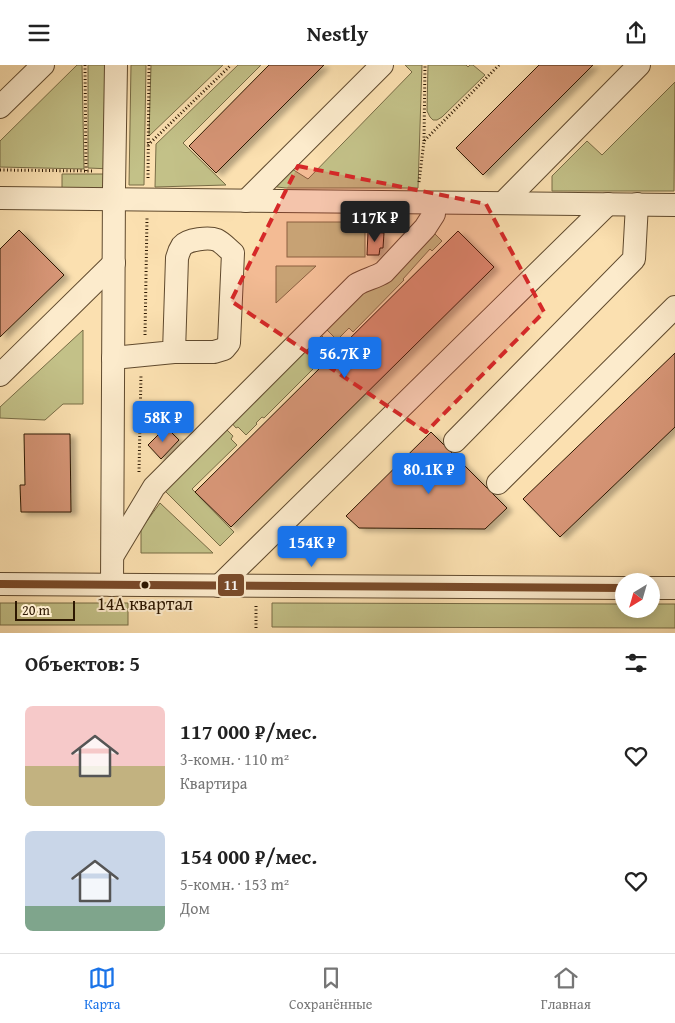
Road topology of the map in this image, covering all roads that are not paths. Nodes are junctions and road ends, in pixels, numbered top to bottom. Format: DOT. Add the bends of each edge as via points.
graph roads {
  1 [pos="43,65"];
  2 [pos="116,65"];
  3 [pos="382,65"];
  4 [pos="639,65"];
  5 [pos="0,107"];
  6 [pos="426,196"];
  7 [pos="0,198"];
  8 [pos="114,199"];
  9 [pos="246,201"];
  10 [pos="503,203"];
  11 [pos="608,204"];
  12 [pos="637,204"];
  13 [pos="675,205"];
  14 [pos="114,263"];
  15 [pos="675,307"];
  16 [pos="174,352"];
  17 [pos="113,358"];
  18 [pos="0,375"];
  19 [pos="455,441"];
  20 [pos="498,483"];
  21 [pos="112,555"];
  22 [pos="0,584"];
  23 [pos="112,585"];
  24 [pos="218,586"];
  25 [pos="615,588"];
  26 [pos="660,588"];
  27 [pos="675,588"];
  1 -- 5 [label="street"];
  2 -- 8 [label="street"];
  3 -- 9 [label="street"];
  4 -- 10 [label="street"];
  6 -- 9 [label="street"];
  6 -- 10 [label="street"];
  6 -- 21 [label="street" via="434,214 425,228 384,272 356,285 154,487"];
  7 -- 8 [label="street"];
  8 -- 9 [label="street"];
  8 -- 14 [label="street"];
  10 -- 11 [label="street"];
  11 -- 12 [label="street"];
  11 -- 24 [label="street"];
  12 -- 13 [label="street"];
  12 -- 19 [label="street" via="634,259"];
  14 -- 17 [label="street"];
  14 -- 18 [label="street"];
  15 -- 20 [label="street"];
  16 -- 16 [label="street" via="214,352 224,349 229,343 233,253 216,239 191,241 182,247 177,258"];
  16 -- 17 [label="street"];
  17 -- 21 [label="street"];
  21 -- 23 [label="street"];
  22 -- 23 [label="street"];
  23 -- 24 [label="street"];
  24 -- 25 [label="street"];
  26 -- 27 [label="street"];
}
